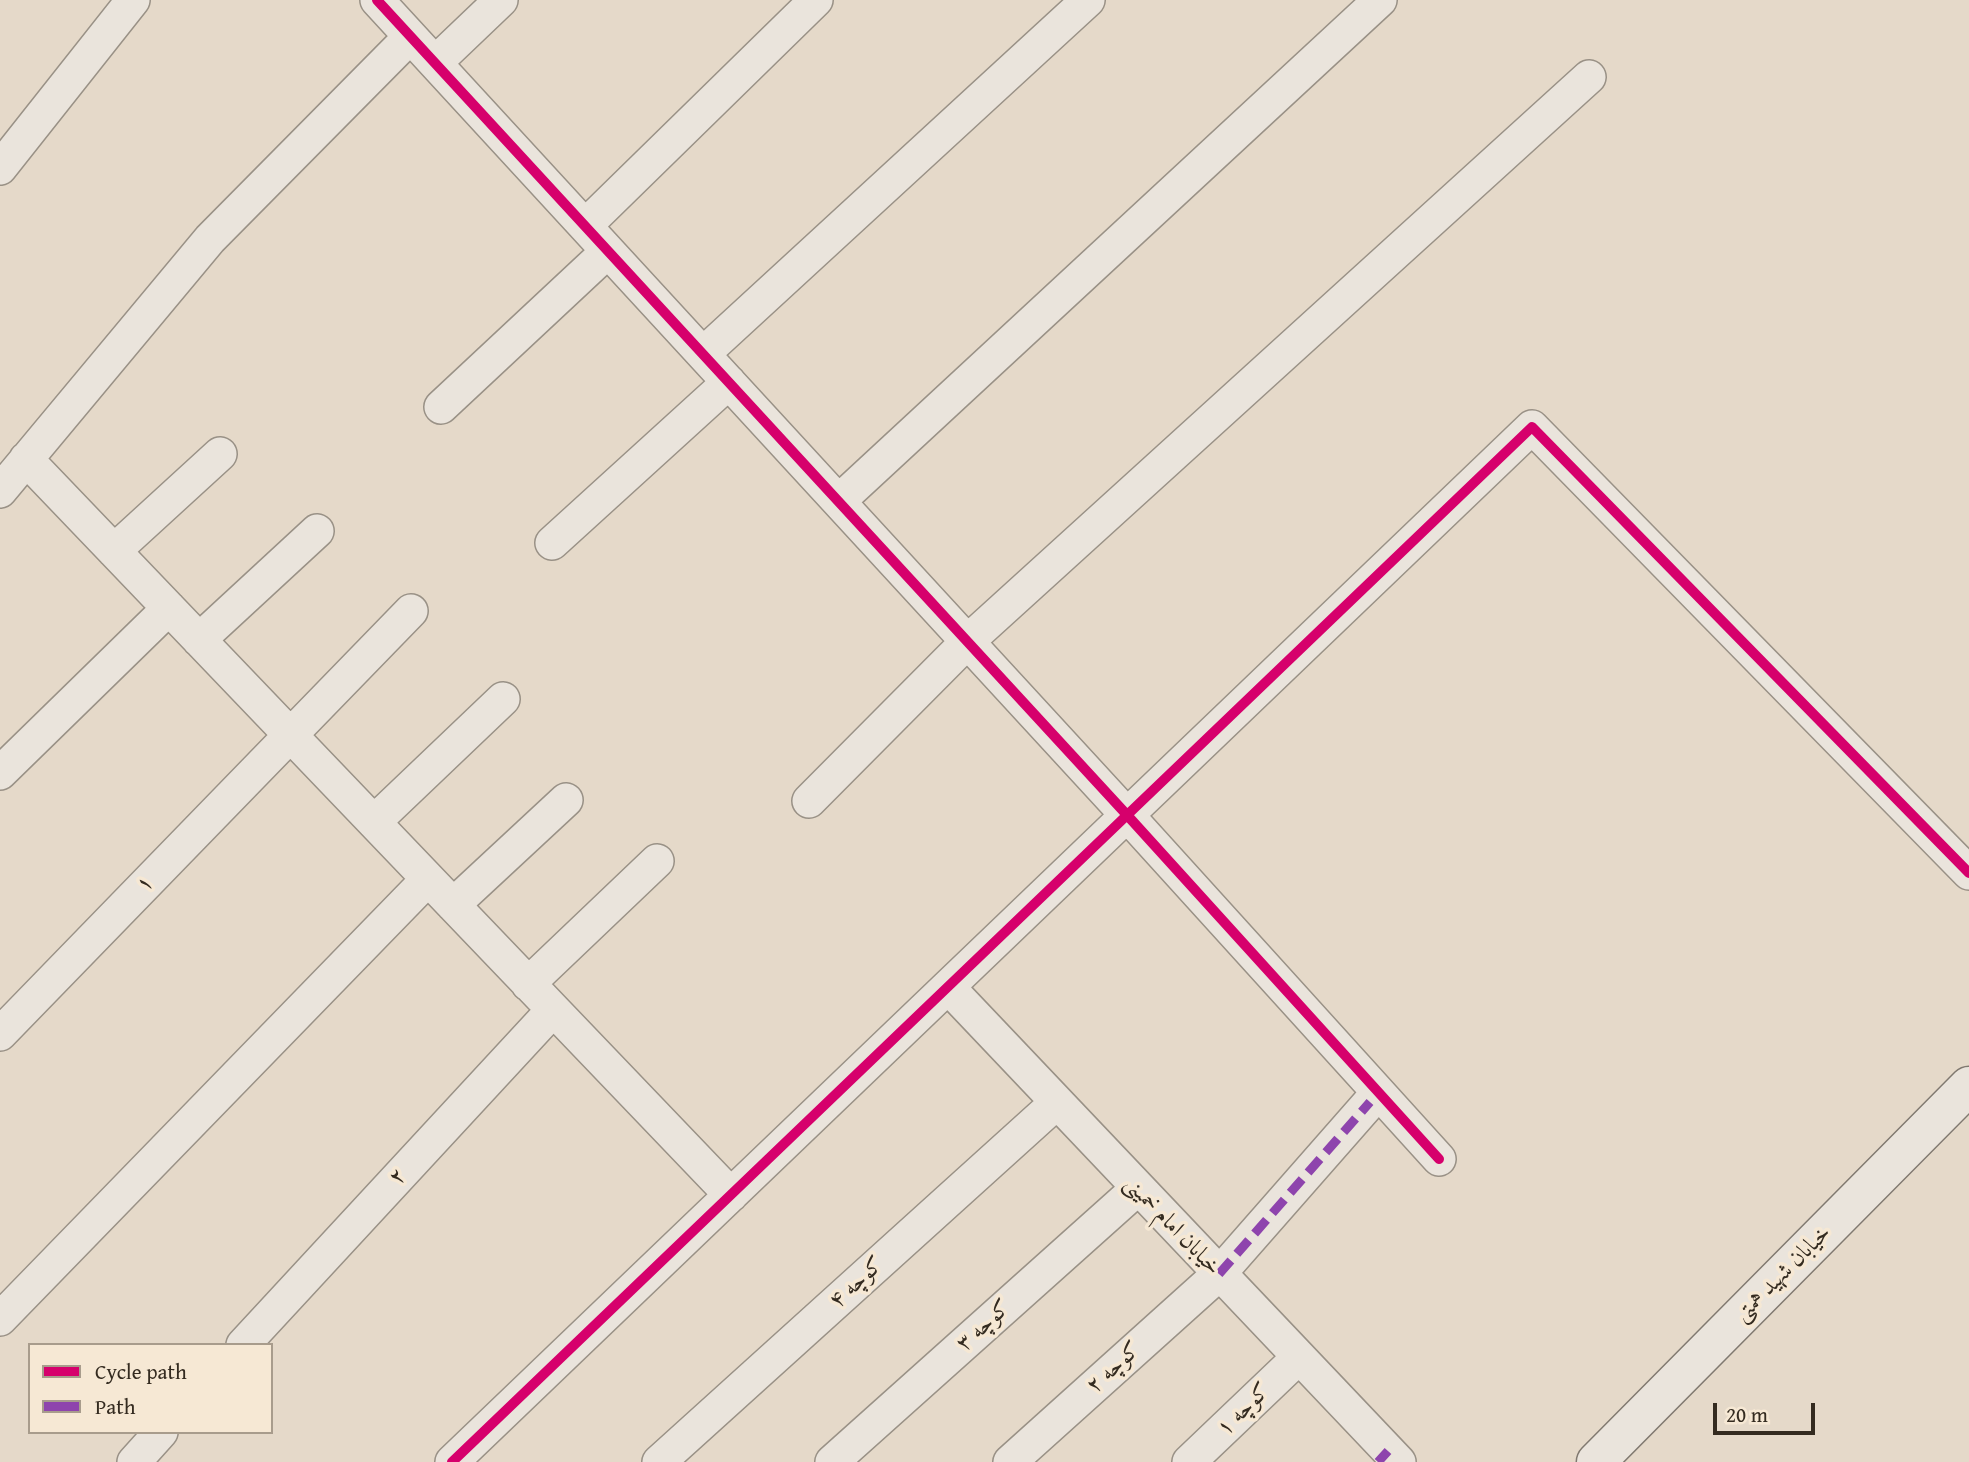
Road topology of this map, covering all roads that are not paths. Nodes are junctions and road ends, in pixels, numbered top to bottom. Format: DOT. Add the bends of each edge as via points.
graph roads {
  1 [pos="133,0"];
  2 [pos="377,0"];
  3 [pos="501,0"];
  4 [pos="816,0"];
  5 [pos="1088,0"];
  6 [pos="1380,0"];
  7 [pos="410,37"];
  8 [pos="435,63"];
  9 [pos="1589,77"];
  10 [pos="0,168"];
  11 [pos="585,226"];
  12 [pos="608,251"];
  13 [pos="703,354"];
  14 [pos="729,382"];
  15 [pos="441,407"];
  16 [pos="220,453"];
  17 [pos="26,459"];
  18 [pos="0,491"];
  19 [pos="839,502"];
  20 [pos="317,531"];
  21 [pos="552,543"];
  22 [pos="114,551"];
  23 [pos="169,608"];
  24 [pos="411,611"];
  25 [pos="199,640"];
  26 [pos="968,641"];
  27 [pos="503,699"];
  28 [pos="290,735"];
  29 [pos="0,773"];
  30 [pos="566,800"];
  31 [pos="809,801"];
  32 [pos="1127,815"];
  33 [pos="374,822"];
  34 [pos="657,861"];
  35 [pos="1969,873"];
  36 [pos="428,878"];
  37 [pos="453,905"];
  38 [pos="528,984"];
  39 [pos="948,987"];
  40 [pos="554,1010"];
  41 [pos="0,1034"];
  42 [pos="1969,1086"];
  43 [pos="1370,1102"];
  44 [pos="1055,1104"];
  45 [pos="1439,1159"];
  46 [pos="1137,1189"];
  47 [pos="731,1195"];
  48 [pos="1219,1274"];
  49 [pos="0,1320"];
  50 [pos="245,1343"];
  51 [pos="1298,1357"];
  52 [pos="159,1434"];
  53 [pos="1388,1458"];
  54 [pos="134,1462"];
  55 [pos="452,1462"];
  56 [pos="659,1462"];
  57 [pos="832,1462"];
  58 [pos="1010,1462"];
  59 [pos="1189,1462"];
  60 [pos="1596,1462"];
  1 -- 10 [label="street"];
  2 -- 7 [label="street"];
  3 -- 8 [label="street"];
  4 -- 11 [label="street"];
  5 -- 13 [label="street"];
  6 -- 19 [label="street"];
  7 -- 8 [label="street"];
  7 -- 17 [label="street" via="210,239"];
  8 -- 11 [label="street"];
  9 -- 26 [label="street"];
  11 -- 12 [label="street"];
  12 -- 13 [label="street"];
  12 -- 15 [label="street"];
  13 -- 14 [label="street"];
  14 -- 19 [label="street"];
  14 -- 21 [label="street"];
  16 -- 22 [label="street"];
  17 -- 18 [label="street"];
  17 -- 22 [label="street"];
  19 -- 26 [label="street"];
  20 -- 25 [label="street"];
  22 -- 23 [label="street"];
  23 -- 25 [label="street"];
  23 -- 29 [label="street"];
  24 -- 28 [label="street, ۱"];
  25 -- 28 [label="street"];
  26 -- 31 [label="street"];
  26 -- 32 [label="street"];
  27 -- 33 [label="street"];
  28 -- 33 [label="street"];
  28 -- 41 [label="street, ۱"];
  30 -- 37 [label="street"];
  32 -- 35 [label="street" via="1532,427"];
  32 -- 39 [label="street"];
  32 -- 45 [label="street"];
  33 -- 36 [label="street"];
  34 -- 38 [label="street"];
  36 -- 37 [label="street"];
  36 -- 49 [label="street"];
  37 -- 38 [label="street"];
  38 -- 40 [label="street"];
  39 -- 44 [label="street, خیابان امام خمینی"];
  39 -- 47 [label="street"];
  40 -- 47 [label="street"];
  40 -- 50 [label="street, ۲"];
  42 -- 60 [label="street, خیابان شهید همتی"];
  43 -- 48 [label="street, کوچه ۲"];
  44 -- 46 [label="street, خیابان امام خمینی"];
  44 -- 56 [label="street, کوچه ۴"];
  46 -- 48 [label="street, خیابان امام خمینی"];
  46 -- 57 [label="street, کوچه ۳"];
  47 -- 55 [label="street"];
  48 -- 51 [label="street, خیابان امام خمینی"];
  48 -- 58 [label="street, کوچه ۲"];
  51 -- 53 [label="street, خیابان امام خمینی"];
  51 -- 59 [label="street, کوچه ۱"];
  52 -- 54 [label="street"];
}
